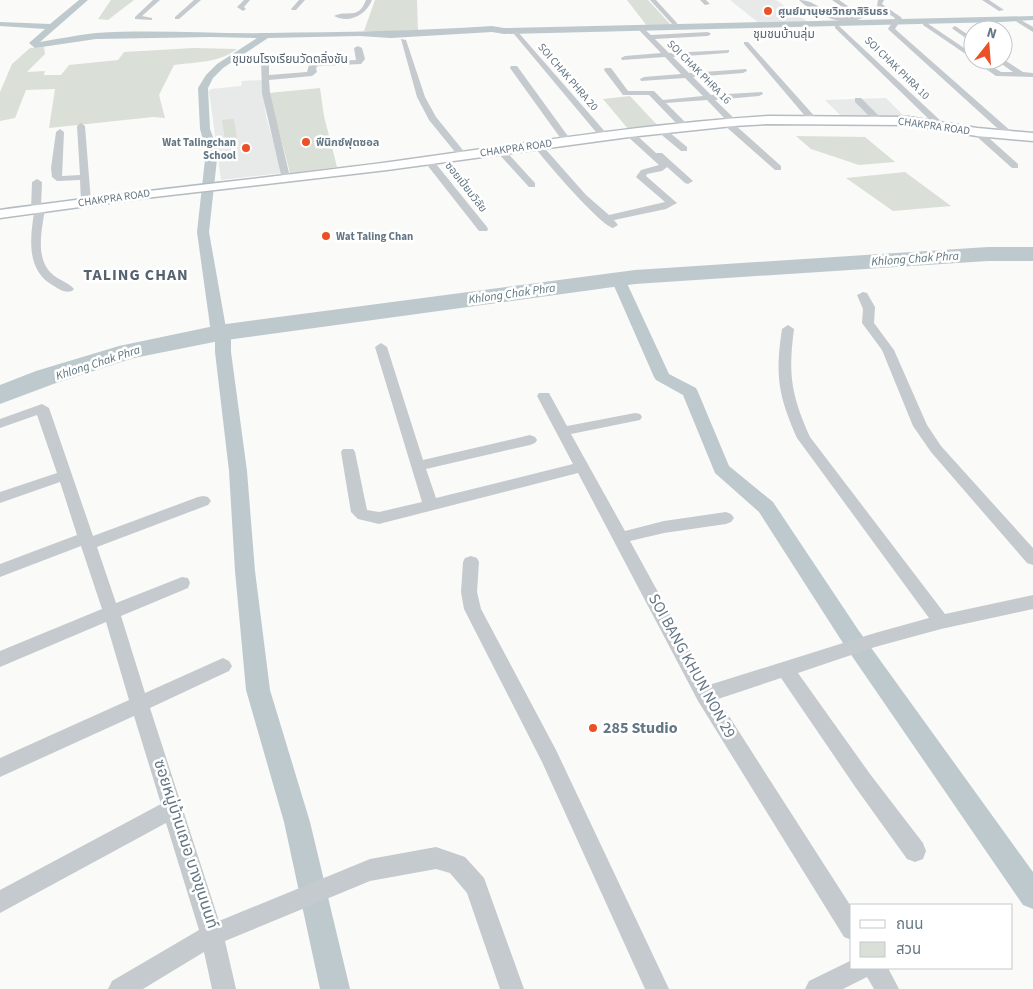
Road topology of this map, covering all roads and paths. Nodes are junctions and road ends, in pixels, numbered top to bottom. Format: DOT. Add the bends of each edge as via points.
graph roads {
  1 [pos="157,0"];
  2 [pos="198,0"];
  3 [pos="247,0"];
  4 [pos="302,0"];
  5 [pos="369,0"];
  6 [pos="653,0"];
  7 [pos="802,0"];
  8 [pos="835,0"];
  9 [pos="881,0"];
  10 [pos="985,0"];
  11 [pos="243,9"];
  12 [pos="294,9"];
  13 [pos="1001,10"];
  14 [pos="337,16"];
  15 [pos="177,18"];
  16 [pos="150,19"];
  17 [pos="1019,21"];
  18 [pos="676,24"];
  19 [pos="925,24"];
  20 [pos="837,27"];
  21 [pos="955,28"];
  22 [pos="641,30"];
  23 [pos="1033,30"];
  24 [pos="516,33"];
  25 [pos="708,34"];
  26 [pos="963,34"];
  27 [pos="649,37"];
  28 [pos="403,40"];
  29 [pos="746,43"];
  30 [pos="358,48"];
  31 [pos="963,50"];
  32 [pos="726,51"];
  33 [pos="667,55"];
  34 [pos="265,58"];
  35 [pos="625,58"];
  36 [pos="514,68"];
  37 [pos="608,70"];
  38 [pos="993,70"];
  39 [pos="1013,70"];
  40 [pos="743,71"];
  41 [pos="1019,75"];
  42 [pos="1033,75"];
  43 [pos="688,76"];
  44 [pos="266,78"];
  45 [pos="644,79"];
  46 [pos="1027,84"];
  47 [pos="760,94"];
  48 [pos="709,97"];
  49 [pos="858,100"];
  50 [pos="666,101"];
  51 [pos="878,120"];
  52 [pos="814,121"];
  53 [pos="730,122"];
  54 [pos="81,126"];
  55 [pos="684,126"];
  56 [pos="941,126"];
  57 [pos="660,129"];
  58 [pos="60,132"];
  59 [pos="632,132"];
  60 [pos="977,132"];
  61 [pos="604,136"];
  62 [pos="1010,136"];
  63 [pos="1033,137"];
  64 [pos="567,140"];
  65 [pos="537,145"];
  66 [pos="684,149"];
  67 [pos="500,150"];
  68 [pos="463,156"];
  69 [pos="429,161"];
  70 [pos="1015,166"];
  71 [pos="778,168"];
  72 [pos="84,177"];
  73 [pos="285,177"];
  74 [pos="688,180"];
  75 [pos="37,182"];
  76 [pos="532,185"];
  77 [pos="86,202"];
  78 [pos="38,209"];
  79 [pos="0,214"];
  80 [pos="606,219"];
  81 [pos="616,227"];
  82 [pos="483,229"];
  83 [pos="68,289"];
  84 [pos="863,295"];
  85 [pos="788,329"];
  86 [pos="381,347"];
  87 [pos="544,396"];
  88 [pos="635,417"];
  89 [pos="0,424"];
  90 [pos="564,431"];
  91 [pos="530,440"];
  92 [pos="348,452"];
  93 [pos="418,466"];
  94 [pos="581,467"];
  95 [pos="65,475"];
  96 [pos="0,498"];
  97 [pos="203,501"];
  98 [pos="430,504"];
  99 [pos="726,518"];
  100 [pos="621,538"];
  101 [pos="87,541"];
  102 [pos="1033,559"];
  103 [pos="471,562"];
  104 [pos="0,571"];
  105 [pos="182,583"];
  106 [pos="1033,602"];
  107 [pos="111,612"];
  108 [pos="941,622"];
  109 [pos="0,659"];
  110 [pos="223,666"];
  111 [pos="785,669"];
  112 [pos="705,695"];
  113 [pos="141,704"];
  114 [pos="0,768"];
  115 [pos="173,808"];
  116 [pos="915,851"];
  117 [pos="0,902"];
  118 [pos="850,926"];
  119 [pos="212,935"];
  120 [pos="858,969"];
  121 [pos="876,969"];
  122 [pos="120,989"];
  123 [pos="224,989"];
  124 [pos="512,989"];
  125 [pos="657,989"];
  126 [pos="817,989"];
  127 [pos="887,989"];
  1 -- 16 [label="street" via="137,18"];
  2 -- 15 [label="street"];
  3 -- 11 [label="street" via="240,8"];
  4 -- 12 [label="street"];
  5 -- 14 [label="street" via="362,14"];
  6 -- 18 [label="street"];
  7 -- 8 [label="street" via="832,18 861,17"];
  9 -- 62 [label="street" via="879,5 897,20 891,29"];
  10 -- 13 [label="street"];
  17 -- 23 [label="street"];
  19 -- 31 [label="street"];
  20 -- 56 [label="street, SOI CHAK PHRA 10"];
  21 -- 26 [label="street"];
  22 -- 27 [label="street, SOI CHAK PHRA 16"];
  24 -- 61 [label="street, SOI CHAK PHRA 20"];
  25 -- 27 [label="street"];
  27 -- 33 [label="street, SOI CHAK PHRA 16"];
  28 -- 68 [label="street" via="421,97 432,118"];
  29 -- 52 [label="street"];
  30 -- 44 [label="street" via="359,61 316,64 309,74"];
  32 -- 33 [label="street"];
  33 -- 35 [label="street"];
  33 -- 43 [label="street, SOI CHAK PHRA 16"];
  34 -- 44 [label="street"];
  36 -- 64 [label="street"];
  37 -- 55 [label="street" via="626,93 651,94"];
  38 -- 41 [label="street" via="999,74"];
  39 -- 41 [label="street"];
  40 -- 43 [label="street"];
  41 -- 42 [label="street"];
  41 -- 46 [label="street"];
  43 -- 45 [label="street"];
  43 -- 48 [label="street, SOI CHAK PHRA 16"];
  44 -- 73 [label="street" via="266,93"];
  47 -- 48 [label="street"];
  48 -- 50 [label="street"];
  48 -- 53 [label="street, SOI CHAK PHRA 16"];
  49 -- 51 [label="street"];
  51 -- 52 [label="street, CHAKPRA ROAD"];
  51 -- 56 [label="street, CHAKPRA ROAD"];
  52 -- 53 [label="street, CHAKPRA ROAD"];
  53 -- 55 [label="street, CHAKPRA ROAD"];
  53 -- 71 [label="street, SOI CHAK PHRA 16"];
  54 -- 72 [label="street"];
  55 -- 57 [label="street, CHAKPRA ROAD"];
  56 -- 60 [label="street, CHAKPRA ROAD"];
  57 -- 59 [label="street, CHAKPRA ROAD"];
  57 -- 66 [label="street"];
  58 -- 72 [label="street" via="56,177"];
  59 -- 61 [label="street, CHAKPRA ROAD"];
  59 -- 74 [label="street"];
  59 -- 80 [label="street" via="664,166 644,172 641,177 672,203"];
  60 -- 62 [label="street, CHAKPRA ROAD"];
  60 -- 70 [label="street"];
  61 -- 64 [label="street, CHAKPRA ROAD"];
  62 -- 63 [label="street, CHAKPRA ROAD"];
  64 -- 65 [label="street, CHAKPRA ROAD"];
  65 -- 67 [label="street, CHAKPRA ROAD"];
  65 -- 80 [label="street"];
  67 -- 68 [label="street, CHAKPRA ROAD"];
  67 -- 76 [label="street"];
  68 -- 69 [label="street, CHAKPRA ROAD"];
  69 -- 73 [label="street, CHAKPRA ROAD"];
  69 -- 82 [label="street, ซอยเปี่ยมวิลัย"];
  72 -- 77 [label="street"];
  73 -- 77 [label="street, CHAKPRA ROAD"];
  75 -- 78 [label="street"];
  77 -- 78 [label="street, CHAKPRA ROAD"];
  78 -- 79 [label="street, CHAKPRA ROAD"];
  78 -- 83 [label="street" via="35,241 42,271 55,284"];
  80 -- 81 [label="street"];
  84 -- 102 [label="street" via="871,312 868,324 888,350 920,426 936,449"];
  85 -- 108 [label="street" via="783,382 789,407 804,438"];
  86 -- 93 [label="street"];
  87 -- 90 [label="street, SOI BANG KHUN NON 29"];
  88 -- 90 [label="street"];
  89 -- 95 [label="street, ซอยหมู่บ้านเฌอ บางขุนนนท์" via="42,408"];
  90 -- 94 [label="street, SOI BANG KHUN NON 29"];
  91 -- 93 [label="street"];
  92 -- 98 [label="street" via="359,512 363,516 379,518"];
  93 -- 98 [label="street"];
  94 -- 98 [label="street"];
  94 -- 100 [label="street, SOI BANG KHUN NON 29"];
  95 -- 96 [label="street"];
  95 -- 101 [label="street, ซอยหมู่บ้านเฌอ บางขุนนนท์"];
  97 -- 101 [label="street"];
  99 -- 100 [label="street" via="664,527"];
  100 -- 112 [label="street, SOI BANG KHUN NON 29"];
  101 -- 104 [label="street"];
  101 -- 107 [label="street, ซอยหมู่บ้านเฌอ บางขุนนนท์"];
  103 -- 125 [label="street" via="469,592 473,609 550,756"];
  105 -- 107 [label="street"];
  106 -- 108 [label="street"];
  107 -- 109 [label="street"];
  107 -- 113 [label="street, ซอยหมู่บ้านเฌอ บางขุนนนท์"];
  108 -- 111 [label="street"];
  110 -- 113 [label="street"];
  111 -- 112 [label="street"];
  111 -- 116 [label="street"];
  112 -- 118 [label="street, SOI BANG KHUN NON 29"];
  113 -- 114 [label="street"];
  113 -- 115 [label="street, ซอยหมู่บ้านเฌอ บางขุนนนท์"];
  115 -- 117 [label="street"];
  115 -- 119 [label="street, ซอยหมู่บ้านเฌอ บางขุนนนท์"];
  119 -- 122 [label="street"];
  119 -- 123 [label="street"];
  119 -- 124 [label="street, ซอยหมู่บ้านเฌอ บางขุนนนท์" via="370,870 436,858 457,865 476,886"];
  120 -- 126 [label="street"];
  121 -- 127 [label="street"];
}
